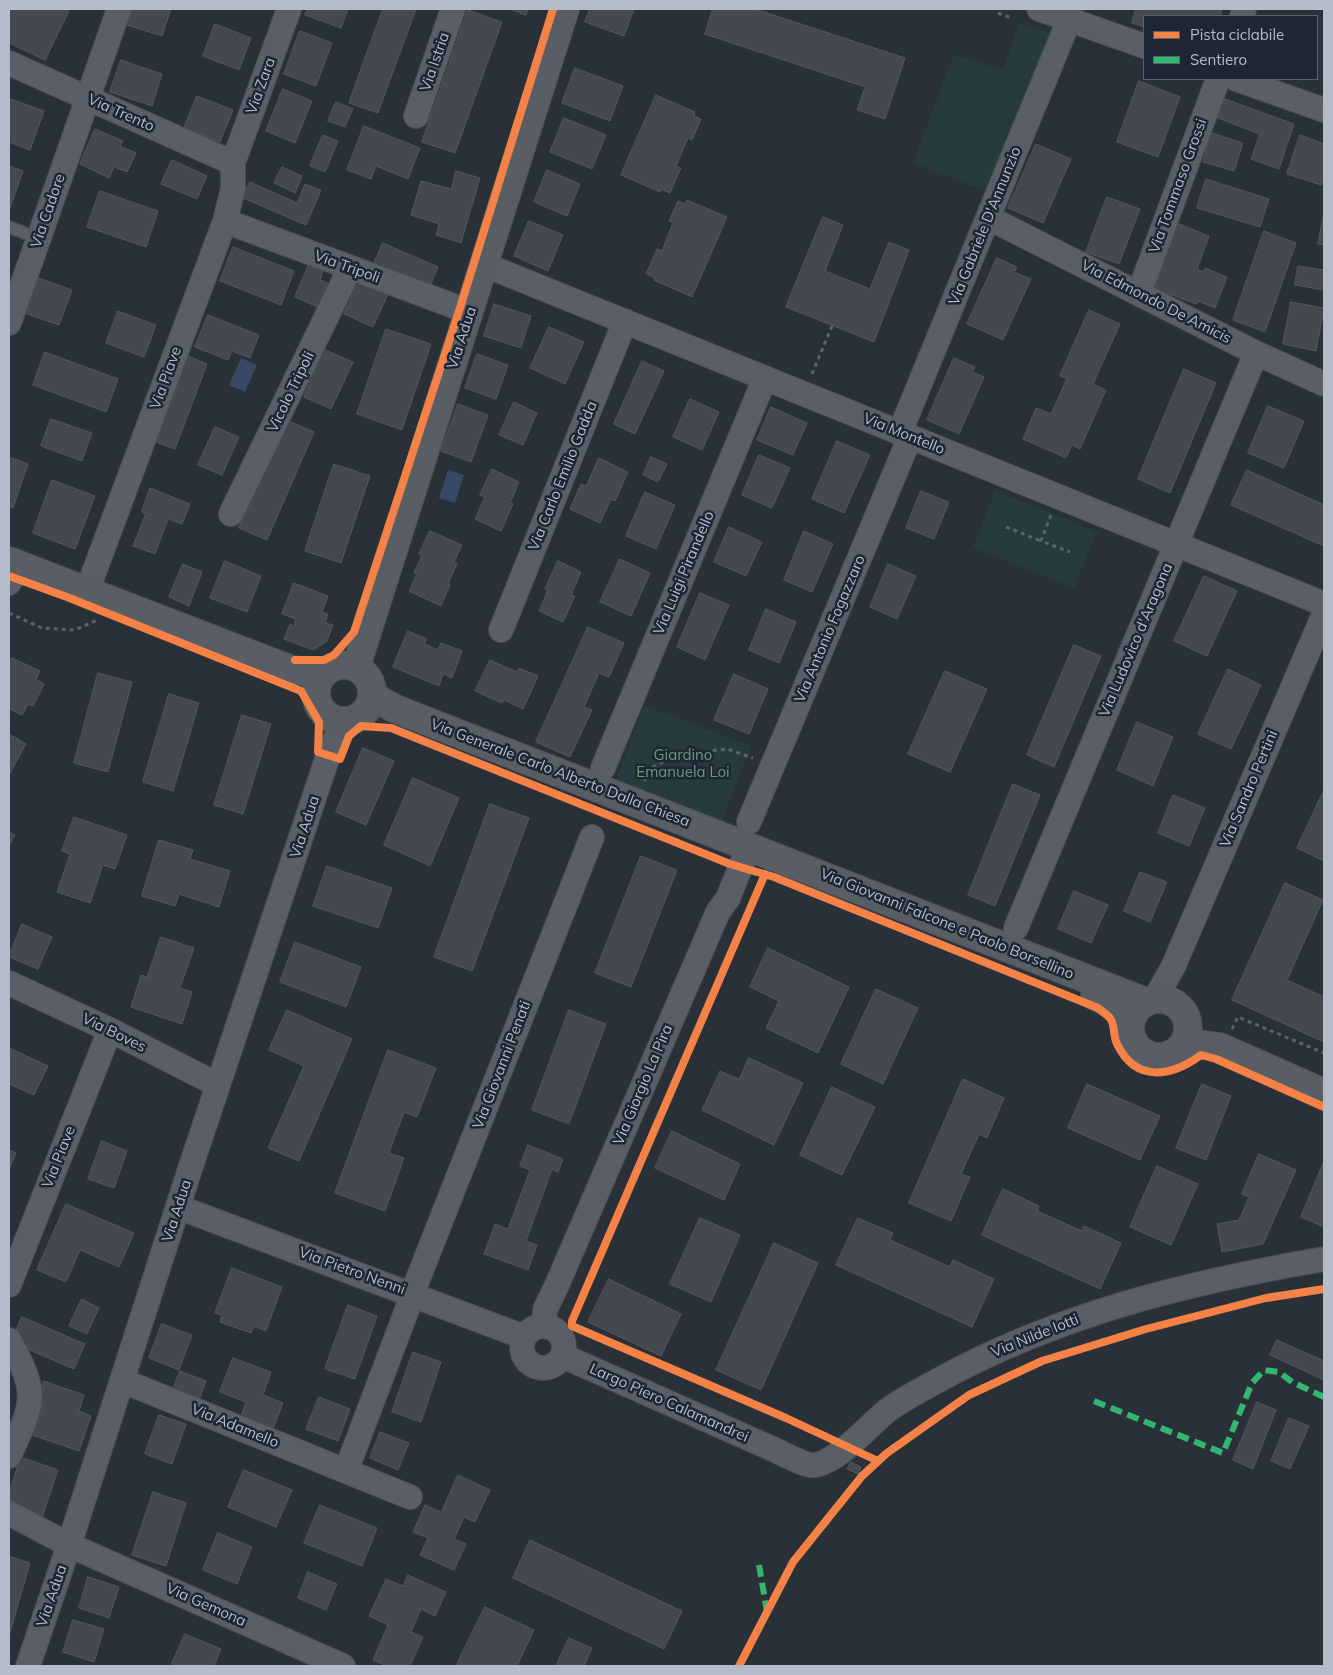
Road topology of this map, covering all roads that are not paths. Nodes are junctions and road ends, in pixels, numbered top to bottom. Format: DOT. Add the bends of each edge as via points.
graph roads {
  1 [pos="119,9"];
  2 [pos="289,9"];
  3 [pos="453,9"];
  4 [pos="566,9"];
  5 [pos="1039,9"];
  6 [pos="1069,20"];
  7 [pos="1143,46"];
  8 [pos="9,63"];
  9 [pos="1218,80"];
  10 [pos="1239,80"];
  11 [pos="87,98"];
  12 [pos="1324,110"];
  13 [pos="416,116"];
  14 [pos="233,163"];
  15 [pos="989,218"];
  16 [pos="225,221"];
  17 [pos="9,227"];
  18 [pos="38,238"];
  19 [pos="485,265"];
  20 [pos="350,268"];
  21 [pos="1138,293"];
  22 [pos="470,312"];
  23 [pos="625,321"];
  24 [pos="9,323"];
  25 [pos="1256,352"];
  26 [pos="765,378"];
  27 [pos="1324,384"];
  28 [pos="905,435"];
  29 [pos="231,514"];
  30 [pos="1176,544"];
  31 [pos="10,571"];
  32 [pos="87,591"];
  33 [pos="1324,604"];
  34 [pos="1324,614"];
  35 [pos="501,630"];
  36 [pos="341,701"];
  37 [pos="603,768"];
  38 [pos="592,837"];
  39 [pos="747,842"];
  40 [pos="1016,928"];
  41 [pos="9,983"];
  42 [pos="1158,1008"];
  43 [pos="110,1030"];
  44 [pos="1181,1047"];
  45 [pos="1324,1082"];
  46 [pos="218,1086"];
  47 [pos="1324,1093"];
  48 [pos="178,1207"];
  49 [pos="1324,1259"];
  50 [pos="11,1271"];
  51 [pos="410,1300"];
  52 [pos="534,1331"];
  53 [pos="9,1340"];
  54 [pos="563,1356"];
  55 [pos="123,1381"];
  56 [pos="775,1450"];
  57 [pos="9,1456"];
  58 [pos="346,1472"];
  59 [pos="410,1497"];
  60 [pos="9,1513"];
  61 [pos="69,1544"];
  62 [pos="28,1666"];
  63 [pos="343,1666"];
  1 -- 11 [label="street, Via Cadore"];
  2 -- 14 [label="street, Via Zara"];
  3 -- 13 [label="street, Via Istria"];
  4 -- 19 [label="street, Via Adua"];
  5 -- 6 [label="street"];
  6 -- 7 [label="street"];
  6 -- 15 [label="street, Via Gabriele D'Annunzio"];
  8 -- 11 [label="street, Via Trento"];
  9 -- 21 [label="street, Via Tommaso Grossi"];
  10 -- 12 [label="street"];
  11 -- 14 [label="street, Via Trento"];
  11 -- 18 [label="street, Via Cadore"];
  14 -- 16 [label="street, Via Piave" via="233,189"];
  15 -- 21 [label="street, Via Edmondo De Amicis"];
  15 -- 28 [label="street, Via Gabriele D'Annunzio"];
  16 -- 20 [label="street, Via Tripoli"];
  16 -- 32 [label="street, Via Piave"];
  17 -- 18 [label="lane"];
  18 -- 24 [label="street, Via Cadore"];
  19 -- 22 [label="street, Via Adua"];
  19 -- 23 [label="street, Via Montello"];
  20 -- 22 [label="street, Via Tripoli"];
  20 -- 29 [label="street, Vicolo Tripoli"];
  21 -- 25 [label="street, Via Edmondo De Amicis"];
  22 -- 36 [label="street, Via Adua" via="356,667 370,680"];
  23 -- 26 [label="street, Via Montello"];
  23 -- 35 [label="street, Via Carlo Emilio Gadda"];
  25 -- 27 [label="street, Via Edmondo De Amicis"];
  25 -- 30 [label="street, Via Ludovico d'Aragona"];
  26 -- 28 [label="street, Via Montello"];
  26 -- 37 [label="street, Via Luigi Pirandello"];
  28 -- 30 [label="street, Via Montello"];
  28 -- 39 [label="street, Via Antonio Fogazzaro"];
  30 -- 33 [label="street, Via Montello"];
  30 -- 40 [label="street, Via Ludovico d'Aragona"];
  31 -- 32 [label="street, Via Generale Carlo Alberto Dalla Chiesa"];
  31 -- 36 [label="street, Via Generale Carlo Alberto Dalla Chiesa" via="289,677"];
  32 -- 36 [label="street, Via Generale Carlo Alberto Dalla Chiesa" via="292,670"];
  34 -- 42 [label="street, Via Sandro Pertini" via="1174,965 1172,987"];
  36 -- 39 [label="street, Via Generale Carlo Alberto Dalla Chiesa"];
  36 -- 46 [label="street, Via Adua" via="328,756"];
  38 -- 51 [label="street, Via Giovanni Penati"];
  39 -- 42 [label="street, Via Giovanni Falcone e Paolo Borsellino" via="1118,1008"];
  39 -- 52 [label="street, Via Giorgio La Pira" via="728,898 718,912 557,1285"];
  41 -- 43 [label="street, Via Boves"];
  42 -- 44 [label="street" via="1188,1031"];
  42 -- 44 [label="street" via="1129,1031 1132,1041 1148,1055 1160,1058 1174,1054"];
  42 -- 45 [label="street, Via Giovanni Falcone e Paolo Borsellino"];
  43 -- 46 [label="street, Via Boves"];
  43 -- 50 [label="street, Via Piave"];
  44 -- 47 [label="street" via="1197,1044 1220,1048"];
  46 -- 48 [label="street, Via Adua"];
  48 -- 51 [label="street, Via Pietro Nenni"];
  48 -- 55 [label="street, Via Adua"];
  49 -- 56 [label="street, Via Nilde Iotti" via="1126,1303 1032,1336 990,1354 901,1402 842,1452 820,1464 810,1465"];
  51 -- 52 [label="street, Via Pietro Nenni"];
  51 -- 58 [label="street"];
  52 -- 54 [label="street" via="552,1328 559,1333 565,1348"];
  52 -- 54 [label="street" via="522,1350 528,1362 549,1368"];
  53 -- 57 [label="street" via="26,1375 30,1396 25,1420"];
  54 -- 56 [label="street, Largo Piero Calamandrei"];
  55 -- 58 [label="street, Via Adamello"];
  55 -- 61 [label="street, Via Adua"];
  58 -- 59 [label="street, Via Adamello"];
  60 -- 61 [label="street"];
  61 -- 62 [label="street, Via Adua"];
  61 -- 63 [label="street, Via Gemona"];
}
